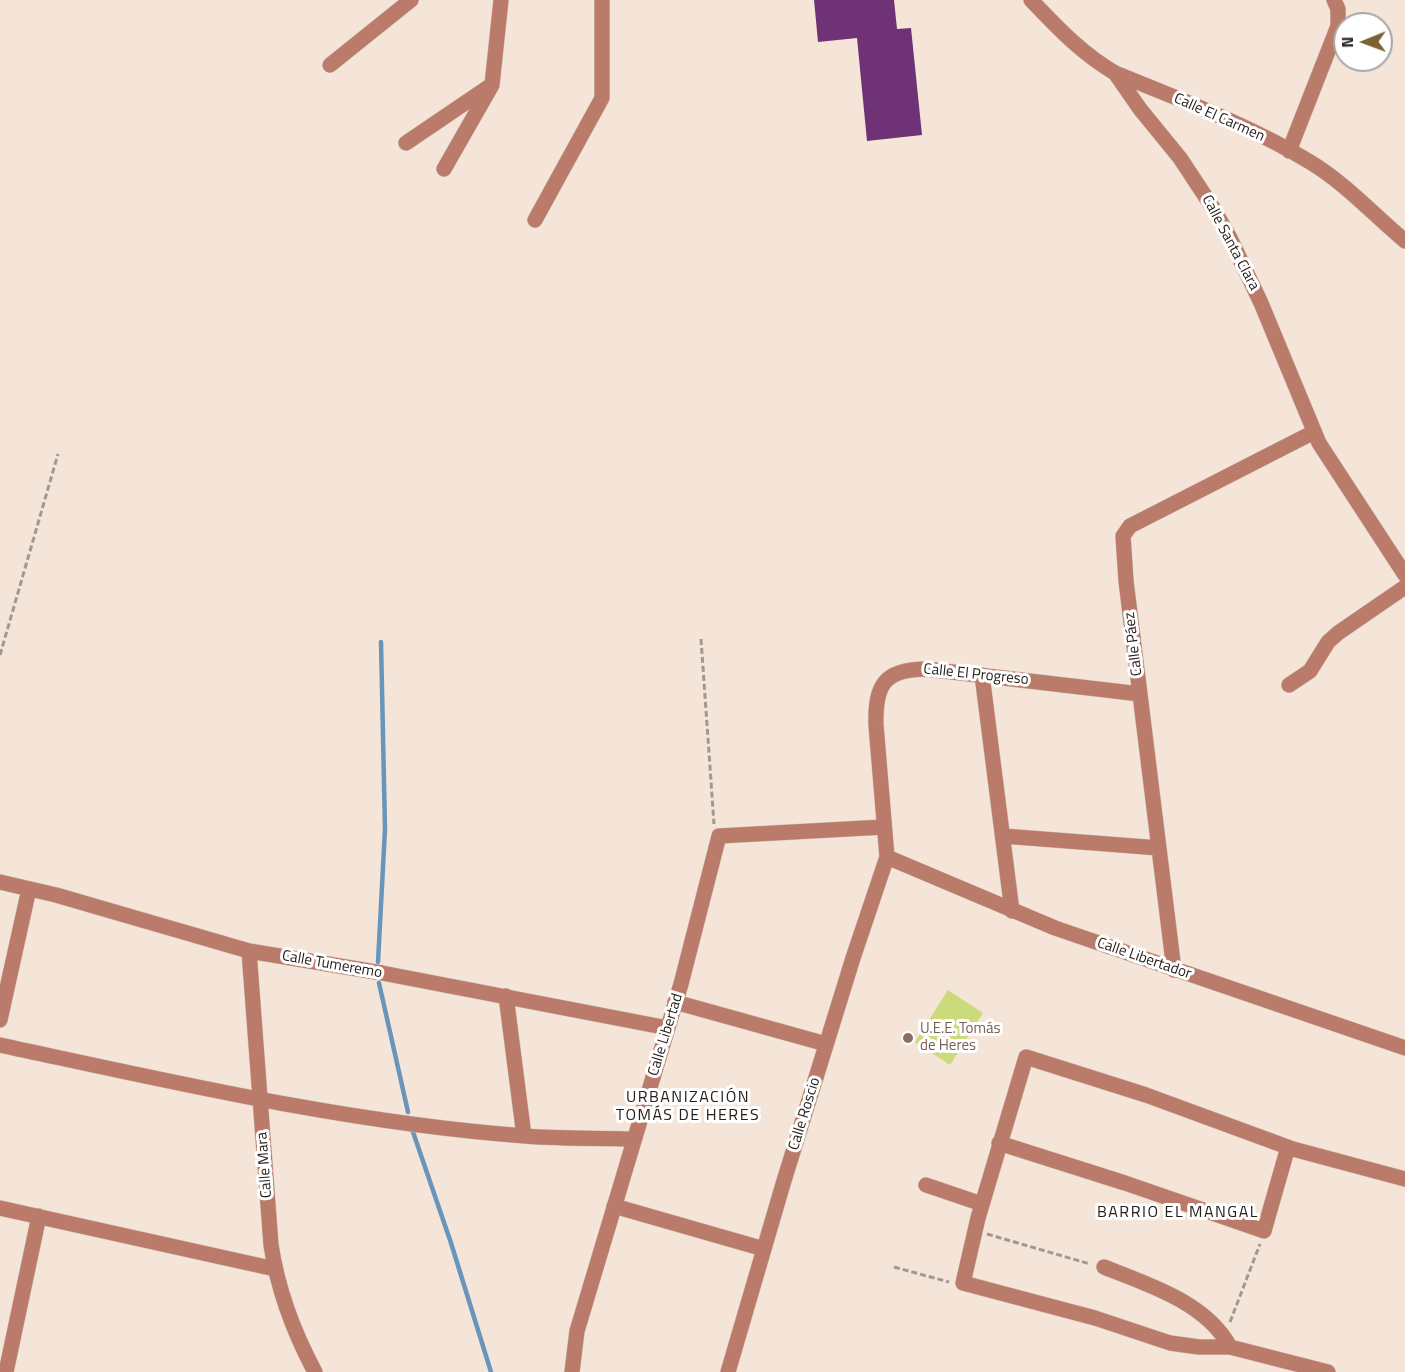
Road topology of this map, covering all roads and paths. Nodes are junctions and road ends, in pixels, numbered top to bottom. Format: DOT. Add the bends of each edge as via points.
graph roads {
  1 [pos="423,0"];
  2 [pos="501,0"];
  3 [pos="602,0"];
  4 [pos="1031,0"];
  5 [pos="1334,0"];
  6 [pos="409,2"];
  7 [pos="330,65"];
  8 [pos="1115,73"];
  9 [pos="492,85"];
  10 [pos="406,143"];
  11 [pos="1289,151"];
  12 [pos="444,169"];
  13 [pos="535,220"];
  14 [pos="1405,239"];
  15 [pos="1314,432"];
  16 [pos="58,454"];
  17 [pos="1405,575"];
  18 [pos="1405,587"];
  19 [pos="701,639"];
  20 [pos="0,655"];
  21 [pos="982,675"];
  22 [pos="1289,685"];
  23 [pos="1140,694"];
  24 [pos="884,828"];
  25 [pos="719,836"];
  26 [pos="1003,836"];
  27 [pos="1159,848"];
  28 [pos="887,857"];
  29 [pos="0,882"];
  30 [pos="29,889"];
  31 [pos="1012,910"];
  32 [pos="249,951"];
  33 [pos="1174,970"];
  34 [pos="506,996"];
  35 [pos="675,1002"];
  36 [pos="0,1020"];
  37 [pos="668,1028"];
  38 [pos="826,1044"];
  39 [pos="0,1045"];
  40 [pos="1405,1048"];
  41 [pos="260,1099"];
  42 [pos="524,1136"];
  43 [pos="634,1139"];
  44 [pos="999,1143"];
  45 [pos="1288,1148"];
  46 [pos="1405,1179"];
  47 [pos="926,1185"];
  48 [pos="982,1204"];
  49 [pos="614,1206"];
  50 [pos="0,1208"];
  51 [pos="39,1216"];
  52 [pos="975,1231"];
  53 [pos="1264,1231"];
  54 [pos="764,1249"];
  55 [pos="894,1267"];
  56 [pos="1104,1268"];
  57 [pos="275,1269"];
  58 [pos="963,1283"];
  59 [pos="1227,1342"];
  60 [pos="6,1372"];
  61 [pos="315,1372"];
  62 [pos="572,1372"];
  63 [pos="728,1372"];
  64 [pos="1328,1372"];
  1 -- 6 [label="street"];
  2 -- 9 [label="street"];
  3 -- 13 [label="street" via="602,98"];
  4 -- 8 [label="street, Calle El Carmen" via="1080,50"];
  5 -- 11 [label="street" via="1338,26"];
  6 -- 7 [label="street"];
  8 -- 11 [label="street, Calle El Carmen" via="1245,127"];
  8 -- 15 [label="street, Calle Santa Clara" via="1196,181 1230,238"];
  9 -- 10 [label="street"];
  9 -- 12 [label="street"];
  11 -- 14 [label="street, Calle El Carmen" via="1327,173"];
  15 -- 17 [label="street, Calle Santa Clara"];
  15 -- 23 [label="street, Calle Páez" via="1126,530 1123,545"];
  16 -- 20 [label="path"];
  18 -- 22 [label="street" via="1338,633 1310,671"];
  19 -- 25 [label="path" via="712,817"];
  21 -- 23 [label="street, Calle El Progreso"];
  21 -- 24 [label="street, Calle El Progreso" via="916,669 891,676 880,688 876,704"];
  21 -- 26 [label="street"];
  23 -- 27 [label="street, Calle Páez"];
  24 -- 25 [label="street"];
  24 -- 28 [label="street, Calle El Progreso"];
  25 -- 35 [label="street, Calle Libertad"];
  26 -- 27 [label="street"];
  26 -- 31 [label="street"];
  27 -- 33 [label="street, Calle Páez"];
  28 -- 31 [label="street, Calle Libertador"];
  28 -- 38 [label="street, Calle Roscio"];
  29 -- 30 [label="street, Calle Tumeremo"];
  30 -- 32 [label="street, Calle Tumeremo"];
  30 -- 36 [label="street"];
  31 -- 33 [label="street, Calle Libertador"];
  32 -- 34 [label="street, Calle Tumeremo"];
  32 -- 41 [label="street, Calle Mara"];
  33 -- 40 [label="street, Calle Libertador"];
  34 -- 37 [label="street, Calle Tumeremo"];
  34 -- 42 [label="street"];
  35 -- 37 [label="street, Calle Libertad"];
  35 -- 38 [label="street"];
  37 -- 43 [label="street, Calle Libertad"];
  38 -- 54 [label="street, Calle Roscio"];
  39 -- 41 [label="street"];
  41 -- 42 [label="street"];
  41 -- 57 [label="street, Calle Mara"];
  42 -- 43 [label="street"];
  43 -- 49 [label="street, Calle Libertad"];
  44 -- 45 [label="street" via="1026,1057 1146,1095"];
  44 -- 48 [label="street"];
  44 -- 53 [label="street"];
  45 -- 46 [label="street"];
  45 -- 53 [label="street"];
  47 -- 48 [label="street"];
  48 -- 52 [label="street"];
  49 -- 54 [label="street"];
  49 -- 62 [label="street, Calle Libertad" via="577,1331"];
  50 -- 51 [label="street"];
  51 -- 57 [label="street"];
  51 -- 60 [label="street"];
  52 -- 56 [label="path"];
  52 -- 58 [label="street"];
  53 -- 59 [label="path"];
  54 -- 63 [label="street, Calle Roscio"];
  55 -- 58 [label="path"];
  56 -- 59 [label="street" via="1185,1303"];
  57 -- 61 [label="street, Calle Mara" via="298,1340"];
  58 -- 59 [label="street" via="1095,1318 1170,1343 1199,1347"];
  59 -- 64 [label="street"];
}
